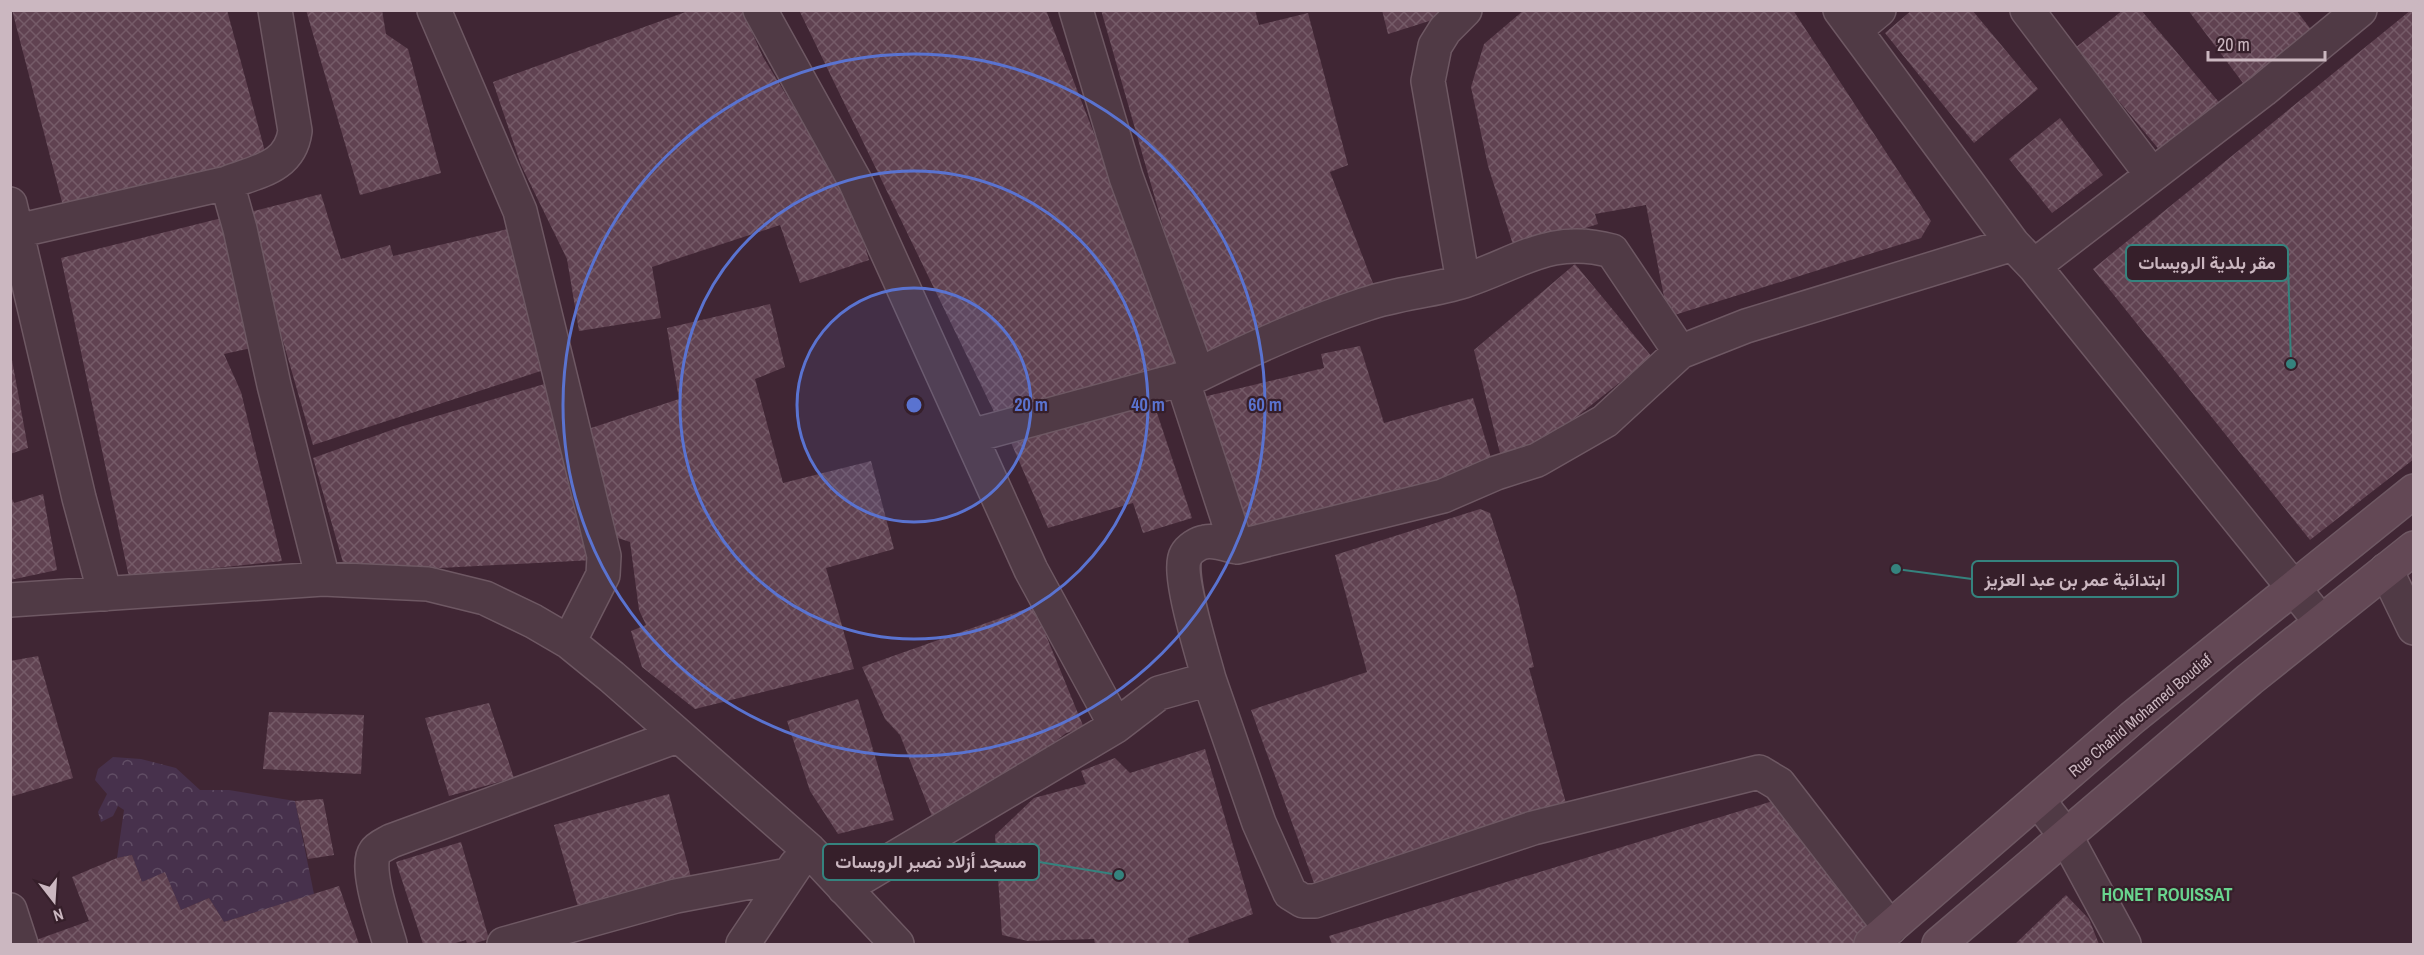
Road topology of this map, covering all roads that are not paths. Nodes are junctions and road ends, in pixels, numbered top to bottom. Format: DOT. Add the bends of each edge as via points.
graph roads {
  1 [pos="275,10"];
  2 [pos="434,10"];
  3 [pos="760,10"];
  4 [pos="1076,10"];
  5 [pos="1466,10"];
  6 [pos="2026,10"];
  7 [pos="2360,10"];
  8 [pos="1858,17"];
  9 [pos="2152,175"];
  10 [pos="227,183"];
  11 [pos="14,217"];
  12 [pos="2023,255"];
  13 [pos="1463,281"];
  14 [pos="1680,352"];
  15 [pos="1190,377"];
  16 [pos="971,436"];
  17 [pos="2414,491"];
  18 [pos="1237,547"];
  19 [pos="2414,548"];
  20 [pos="2386,570"];
  21 [pos="323,579"];
  22 [pos="2295,588"];
  23 [pos="105,594"];
  24 [pos="10,600"];
  25 [pos="2321,621"];
  26 [pos="2414,628"];
  27 [pos="569,642"];
  28 [pos="1209,679"];
  29 [pos="1116,726"];
  30 [pos="676,736"];
  31 [pos="2038,800"];
  32 [pos="2065,835"];
  33 [pos="809,850"];
  34 [pos="788,875"];
  35 [pos="844,888"];
  36 [pos="10,910"];
  37 [pos="1880,936"];
  38 [pos="21,945"];
  39 [pos="390,945"];
  40 [pos="504,945"];
  41 [pos="743,945"];
  42 [pos="897,945"];
  43 [pos="1939,945"];
  44 [pos="2124,945"];
  1 -- 10 [label="street" via="295,131 293,144 282,161"];
  2 -- 27 [label="street" via="520,211 604,556 603,575"];
  3 -- 16 [label="street" via="855,181"];
  4 -- 15 [label="street"];
  5 -- 13 [label="street" via="1435,46 1428,81"];
  6 -- 9 [label="street"];
  7 -- 9 [label="street"];
  8 -- 12 [label="street"];
  9 -- 12 [label="street"];
  10 -- 11 [label="street"];
  10 -- 21 [label="street"];
  11 -- 23 [label="street"];
  12 -- 14 [label="street" via="1746,326"];
  12 -- 22 [label="street"];
  13 -- 14 [label="street" via="1568,244 1612,251"];
  13 -- 15 [label="street" via="1367,303 1261,344"];
  14 -- 18 [label="street" via="1605,421 1537,460 1443,496"];
  15 -- 16 [label="street"];
  15 -- 18 [label="street"];
  16 -- 29 [label="street" via="1031,570"];
  17 -- 22 [label="main road, Rue Chahid Mohamed Boudiaf"];
  18 -- 28 [label="street" via="1206,541 1185,556 1187,600"];
  19 -- 20 [label="main road"];
  20 -- 25 [label="main road"];
  20 -- 26 [label="street"];
  21 -- 23 [label="street"];
  21 -- 27 [label="street" via="428,584 484,598"];
  22 -- 25 [label="street"];
  22 -- 31 [label="main road, Rue Chahid Mohamed Boudiaf" via="2132,718"];
  23 -- 24 [label="street"];
  25 -- 32 [label="main road"];
  27 -- 30 [label="street"];
  28 -- 29 [label="street" via="1159,693"];
  28 -- 37 [label="street" via="1259,823 1296,899 1315,901 1533,828 1759,772 1779,784"];
  29 -- 35 [label="street"];
  30 -- 33 [label="street"];
  30 -- 39 [label="street" via="402,837 375,851 371,862"];
  31 -- 32 [label="street"];
  31 -- 37 [label="main road, Rue Chahid Mohamed Boudiaf"];
  32 -- 43 [label="main road"];
  32 -- 44 [label="street"];
  33 -- 34 [label="street"];
  33 -- 35 [label="street"];
  34 -- 40 [label="street" via="676,896"];
  34 -- 41 [label="street"];
  35 -- 42 [label="street"];
  36 -- 38 [label="street"];
}
